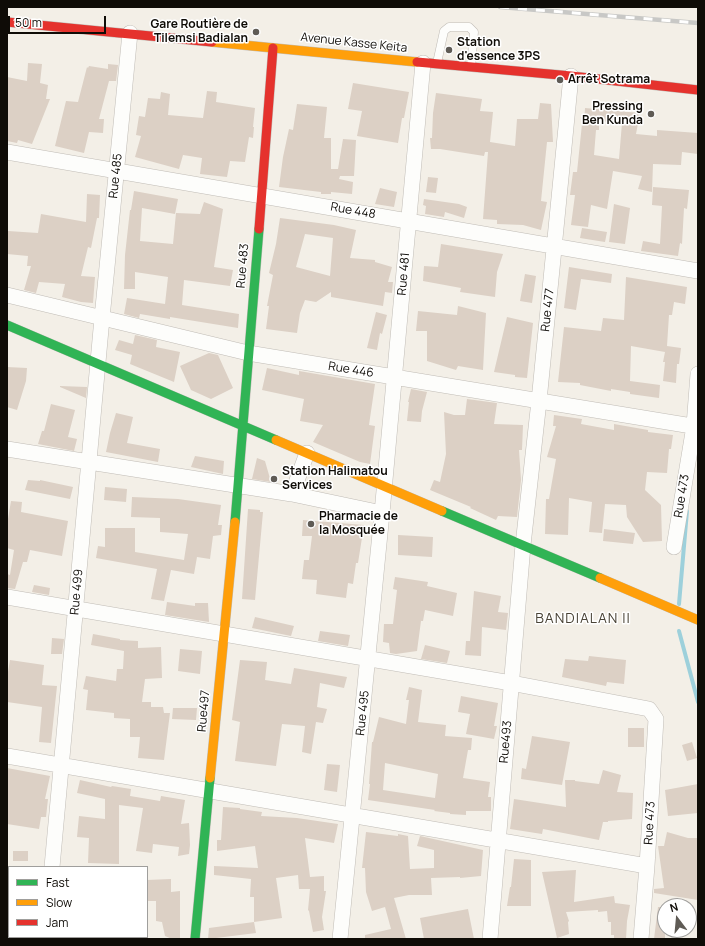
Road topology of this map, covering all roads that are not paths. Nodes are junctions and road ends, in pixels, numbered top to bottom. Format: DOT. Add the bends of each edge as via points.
graph roads {
  1 [pos="7,22"];
  2 [pos="130,33"];
  3 [pos="274,48"];
  4 [pos="430,63"];
  5 [pos="471,67"];
  6 [pos="572,76"];
  7 [pos="698,90"];
  8 [pos="7,152"];
  9 [pos="117,171"];
  10 [pos="261,195"];
  11 [pos="409,221"];
  12 [pos="554,246"];
  13 [pos="698,271"];
  14 [pos="7,295"];
  15 [pos="102,318"];
  16 [pos="7,325"];
  17 [pos="248,352"];
  18 [pos="98,364"];
  19 [pos="698,374"];
  20 [pos="395,377"];
  21 [pos="539,401"];
  22 [pos="242,425"];
  23 [pos="696,427"];
  24 [pos="7,449"];
  25 [pos="307,453"];
  26 [pos="89,463"];
  27 [pos="238,486"];
  28 [pos="385,486"];
  29 [pos="292,494"];
  30 [pos="382,513"];
  31 [pos="522,545"];
  32 [pos="674,547"];
  33 [pos="7,597"];
  34 [pos="76,608"];
  35 [pos="698,620"];
  36 [pos="223,633"];
  37 [pos="368,658"];
  38 [pos="511,683"];
  39 [pos="7,756"];
  40 [pos="61,766"];
  41 [pos="209,791"];
  42 [pos="353,815"];
  43 [pos="498,840"];
  44 [pos="52,866"];
  45 [pos="648,866"];
  46 [pos="195,939"];
  47 [pos="340,939"];
  48 [pos="490,939"];
  49 [pos="640,939"];
  1 -- 2 [label="street, Avenue Kasse Keita"];
  2 -- 3 [label="street, Avenue Kasse Keita"];
  2 -- 9 [label="street, Rue 485"];
  3 -- 4 [label="street, Avenue Kasse Keita"];
  3 -- 10 [label="street, Rue 483"];
  4 -- 5 [label="street, Avenue Kasse Keita"];
  4 -- 5 [label="lane" via="444,31 449,27 470,27 474,32"];
  4 -- 11 [label="street, Rue 481"];
  5 -- 6 [label="street, Avenue Kasse Keita"];
  6 -- 7 [label="street, Avenue Kasse Keita"];
  6 -- 12 [label="street, Rue 477"];
  8 -- 9 [label="street, Rue 448"];
  9 -- 10 [label="street, Rue 448"];
  9 -- 15 [label="street, Rue 485"];
  10 -- 11 [label="street, Rue 448"];
  10 -- 17 [label="street, Rue 483"];
  11 -- 12 [label="street, Rue 448"];
  11 -- 20 [label="street, Rue 481"];
  12 -- 13 [label="street, Rue 448"];
  12 -- 21 [label="street, Rue 477"];
  14 -- 15 [label="street, Rue 446"];
  15 -- 17 [label="street, Rue 446"];
  15 -- 18 [label="street, Rue 499"];
  16 -- 18 [label="street"];
  17 -- 20 [label="street, Rue 446"];
  17 -- 22 [label="street, Rue 483"];
  18 -- 22 [label="street"];
  18 -- 26 [label="street, Rue 499"];
  19 -- 23 [label="street, Rue 473"];
  20 -- 21 [label="street, Rue 446"];
  20 -- 28 [label="street, Rue 481"];
  21 -- 23 [label="street, Rue 446"];
  21 -- 31 [label="street, Rue 477"];
  22 -- 25 [label="street"];
  22 -- 27 [label="street, Rue 483"];
  23 -- 32 [label="street, Rue 473"];
  24 -- 26 [label="street"];
  25 -- 28 [label="street"];
  25 -- 29 [label="street"];
  26 -- 27 [label="street"];
  26 -- 34 [label="street, Rue 499"];
  27 -- 29 [label="street"];
  27 -- 36 [label="street, Rue497"];
  28 -- 30 [label="street, Rue 495"];
  28 -- 31 [label="street"];
  29 -- 30 [label="street"];
  30 -- 37 [label="street, Rue 495"];
  31 -- 35 [label="street"];
  31 -- 38 [label="street, Rue493"];
  33 -- 34 [label="street"];
  34 -- 36 [label="street"];
  34 -- 40 [label="street, Rue 499"];
  36 -- 37 [label="street"];
  36 -- 41 [label="street, Rue497"];
  37 -- 38 [label="street"];
  37 -- 42 [label="street, Rue 495"];
  38 -- 43 [label="street, Rue493"];
  38 -- 45 [label="street, Rue 473" via="649,709 656,719"];
  39 -- 40 [label="street"];
  40 -- 41 [label="street"];
  40 -- 44 [label="street, Rue 499"];
  41 -- 42 [label="street"];
  41 -- 46 [label="street, Rue497"];
  42 -- 43 [label="street"];
  42 -- 47 [label="street, Rue 495"];
  43 -- 45 [label="street"];
  43 -- 48 [label="street, Rue493"];
  45 -- 49 [label="street, Rue 473"];
}
